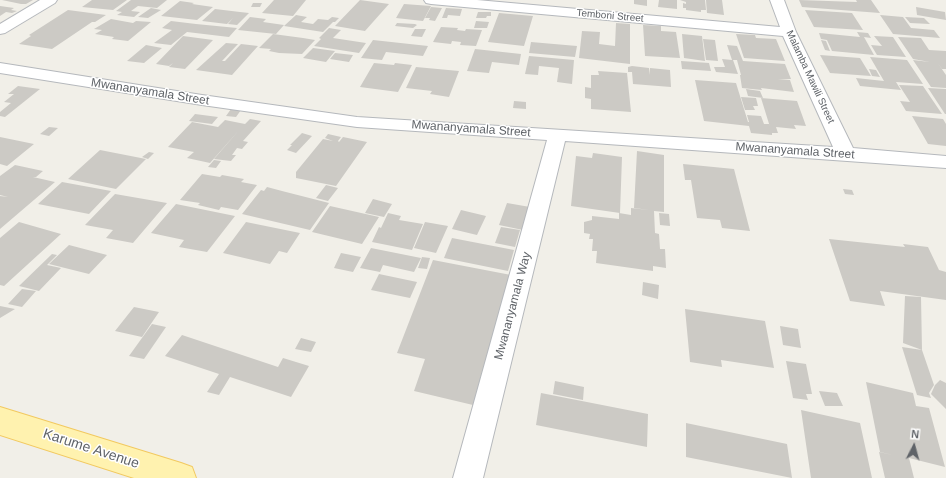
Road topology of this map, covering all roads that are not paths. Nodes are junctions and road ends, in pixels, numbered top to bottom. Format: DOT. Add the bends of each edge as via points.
graph roads {
  1 [pos="50,0"];
  2 [pos="431,0"];
  3 [pos="777,0"];
  4 [pos="0,30"];
  5 [pos="789,32"];
  6 [pos="0,68"];
  7 [pos="558,134"];
  8 [pos="846,154"];
  9 [pos="946,162"];
  10 [pos="0,421"];
  11 [pos="181,478"];
  12 [pos="468,478"];
  1 -- 4 [label="street"];
  2 -- 5 [label="street, Temboni Street"];
  3 -- 5 [label="street, Malamba Mawili Street"];
  5 -- 8 [label="street, Malamba Mawili Street"];
  6 -- 7 [label="street, Mwananyamala Street" via="356,122"];
  7 -- 8 [label="street, Mwananyamala Street"];
  7 -- 12 [label="street, Mwananyamala Way"];
  8 -- 9 [label="street, Mwananyamala Street"];
  10 -- 11 [label="main road, Karume Avenue"];
}
